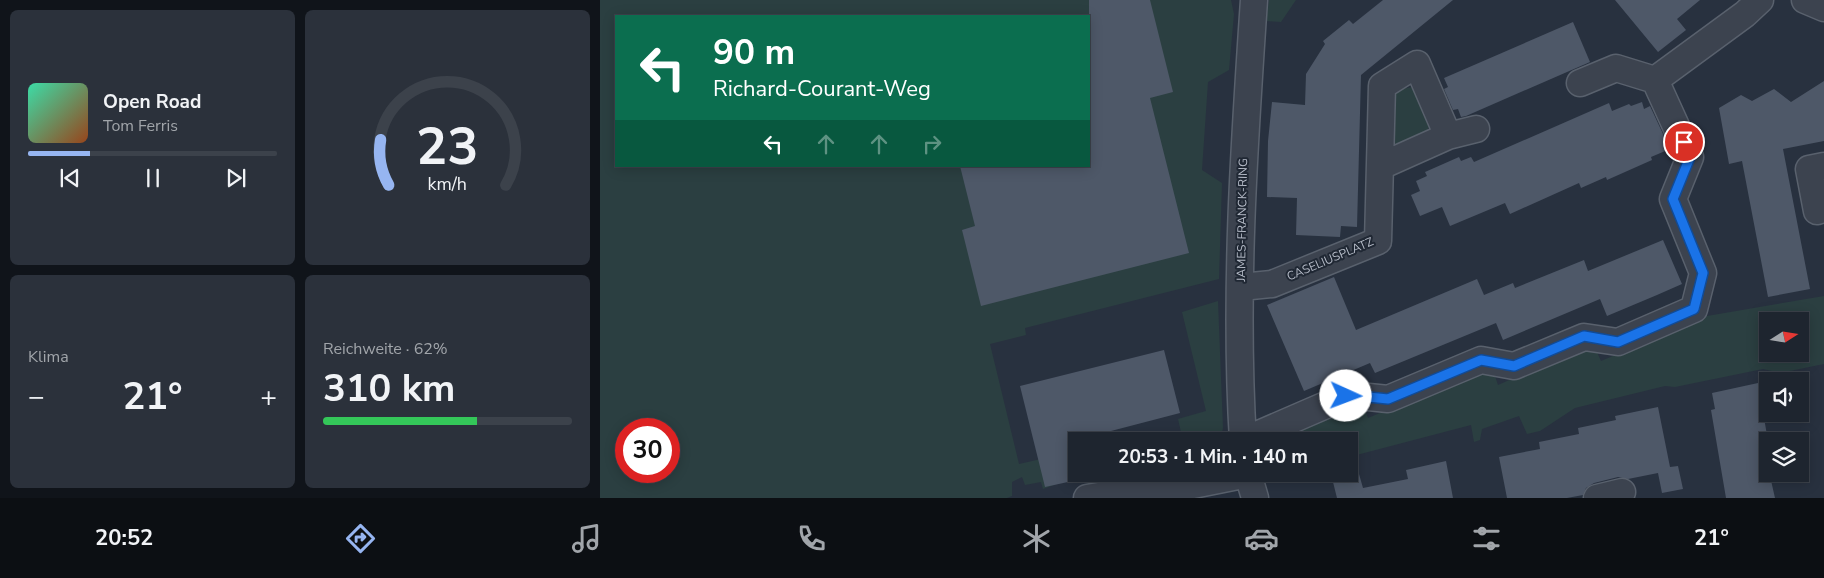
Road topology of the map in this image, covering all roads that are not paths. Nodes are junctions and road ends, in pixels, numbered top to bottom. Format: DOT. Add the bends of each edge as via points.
graph roads {
  1 [pos="1254,0"];
  2 [pos="1760,0"];
  3 [pos="1804,0"];
  4 [pos="1824,8"];
  5 [pos="1655,80"];
  6 [pos="1580,83"];
  7 [pos="1476,129"];
  8 [pos="1448,136"];
  9 [pos="1380,166"];
  10 [pos="1824,166"];
  11 [pos="1824,209"];
  12 [pos="1241,287"];
  13 [pos="1243,432"];
  14 [pos="1264,432"];
  15 [pos="1209,482"];
  16 [pos="1250,482"];
  17 [pos="1622,492"];
  18 [pos="1142,496"];
  19 [pos="1087,498"];
  20 [pos="1255,498"];
  21 [pos="1597,498"];
  1 -- 12 [label="street, JAMES-FRANCK-RING" via="1243,165"];
  2 -- 5 [label="street"];
  3 -- 4 [label="street"];
  5 -- 6 [label="street" via="1616,68"];
  5 -- 14 [label="street" via="1690,157 1673,199 1703,273 1694,309 1618,342 1584,336 1514,366 1481,360 1388,399 1349,395"];
  7 -- 8 [label="street"];
  8 -- 9 [label="street"];
  8 -- 9 [label="street, CASELIUSPLATZ" via="1417,64 1382,86"];
  9 -- 12 [label="street, CASELIUSPLATZ" via="1378,241 1272,284"];
  10 -- 11 [label="street" via="1809,169 1816,210"];
  12 -- 13 [label="street, JAMES-FRANCK-RING"];
  15 -- 18 [label="street"];
  16 -- 20 [label="street"];
  17 -- 21 [label="street"];
  18 -- 19 [label="street" via="1122,492"];
}
